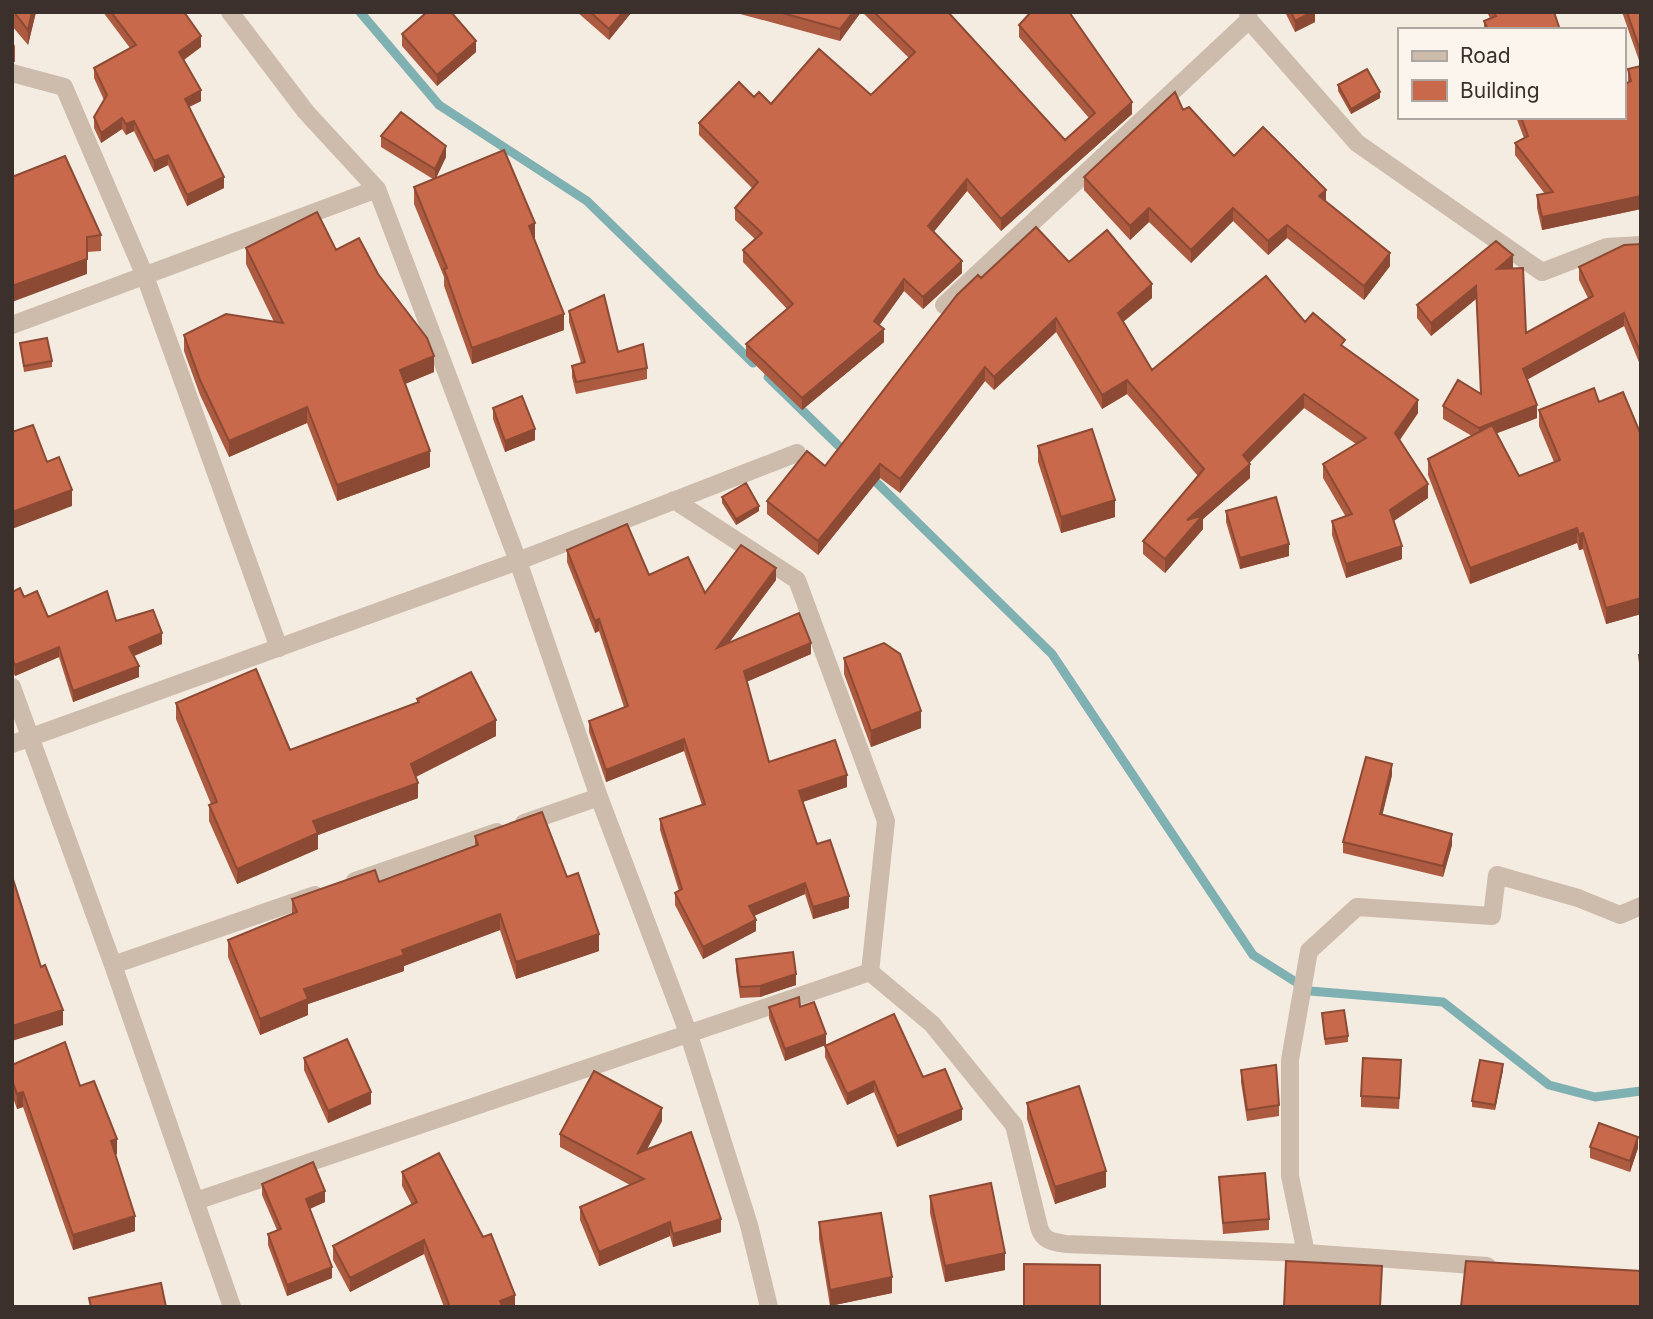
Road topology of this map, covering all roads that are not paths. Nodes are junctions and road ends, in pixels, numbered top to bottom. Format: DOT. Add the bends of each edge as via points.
graph roads {
  1 [pos="230,12"];
  2 [pos="1248,16"];
  3 [pos="12,73"];
  4 [pos="377,189"];
  5 [pos="1641,245"];
  6 [pos="145,276"];
  7 [pos="944,305"];
  8 [pos="12,325"];
  9 [pos="797,453"];
  10 [pos="674,500"];
  11 [pos="518,561"];
  12 [pos="279,648"];
  13 [pos="12,687"];
  14 [pos="33,737"];
  15 [pos="12,744"];
  16 [pos="599,797"];
  17 [pos="1641,906"];
  18 [pos="114,965"];
  19 [pos="870,972"];
  20 [pos="689,1034"];
  21 [pos="196,1201"];
  22 [pos="1306,1253"];
  23 [pos="1507,1268"];
  24 [pos="232,1307"];
  25 [pos="769,1307"];
  1 -- 4 [label="street" via="306,112"];
  2 -- 5 [label="street" via="1357,143 1542,272 1607,247"];
  2 -- 7 [label="street"];
  3 -- 6 [label="street" via="64,87"];
  4 -- 6 [label="street"];
  4 -- 11 [label="street"];
  6 -- 8 [label="street"];
  6 -- 12 [label="street"];
  9 -- 10 [label="street"];
  10 -- 11 [label="street"];
  10 -- 19 [label="street" via="797,580 886,821"];
  11 -- 12 [label="street"];
  11 -- 16 [label="street"];
  12 -- 14 [label="street"];
  13 -- 14 [label="street"];
  14 -- 15 [label="street"];
  14 -- 18 [label="street"];
  16 -- 18 [label="street"];
  16 -- 20 [label="street"];
  17 -- 22 [label="street" via="1619,915 1497,875 1492,916 1357,907 1309,951 1290,1060 1290,1176"];
  18 -- 21 [label="street"];
  19 -- 20 [label="street"];
  19 -- 22 [label="street" via="932,1024 1014,1125 1039,1227 1049,1241"];
  20 -- 21 [label="street"];
  20 -- 25 [label="street" via="749,1225"];
  21 -- 24 [label="street"];
  22 -- 23 [label="street"];
}
